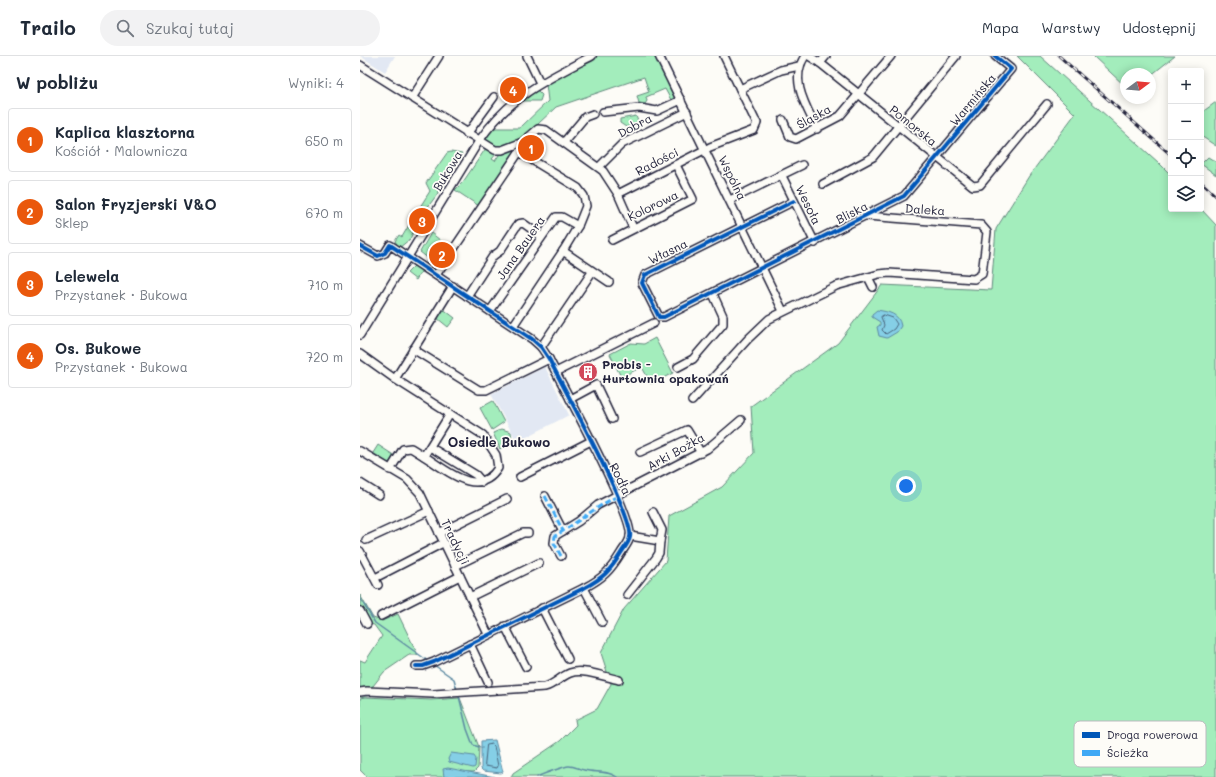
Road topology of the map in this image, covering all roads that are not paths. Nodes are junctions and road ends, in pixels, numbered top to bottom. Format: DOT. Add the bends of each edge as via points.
graph roads {
  1 [pos="439,56"];
  2 [pos="527,56"];
  3 [pos="592,56"];
  4 [pos="659,56"];
  5 [pos="724,56"];
  6 [pos="805,56"];
  7 [pos="809,56"];
  8 [pos="826,56"];
  9 [pos="891,56"];
  10 [pos="956,56"];
  11 [pos="995,56"];
  12 [pos="820,63"];
  13 [pos="360,65"];
  14 [pos="799,66"];
  15 [pos="540,83"];
  16 [pos="740,89"];
  17 [pos="859,94"];
  18 [pos="494,97"];
  19 [pos="412,98"];
  20 [pos="681,100"];
  21 [pos="1047,104"];
  22 [pos="603,112"];
  23 [pos="687,112"];
  24 [pos="593,114"];
  25 [pos="783,120"];
  26 [pos="898,126"];
  27 [pos="817,129"];
  28 [pos="467,134"];
  29 [pos="479,141"];
  30 [pos="564,142"];
  31 [pos="705,149"];
  32 [pos="937,158"];
  33 [pos="676,164"];
  34 [pos="802,165"];
  35 [pos="599,167"];
  36 [pos="782,176"];
  37 [pos="823,184"];
  38 [pos="618,194"];
  39 [pos="730,200"];
  40 [pos="794,201"];
  41 [pos="887,206"];
  42 [pos="867,216"];
  43 [pos="890,218"];
  44 [pos="578,226"];
  45 [pos="742,226"];
  46 [pos="633,228"];
  47 [pos="541,236"];
  48 [pos="612,240"];
  49 [pos="814,243"];
  50 [pos="360,246"];
  51 [pos="563,251"];
  52 [pos="408,257"];
  53 [pos="763,269"];
  54 [pos="592,272"];
  55 [pos="436,275"];
  56 [pos="868,277"];
  57 [pos="609,282"];
  58 [pos="453,286"];
  59 [pos="873,287"];
  60 [pos="713,294"];
  61 [pos="467,296"];
  62 [pos="490,311"];
  63 [pos="783,311"];
  64 [pos="656,320"];
  65 [pos="513,326"];
  66 [pos="360,335"];
  67 [pos="541,347"];
  68 [pos="413,349"];
  69 [pos="360,354"];
  70 [pos="549,359"];
  71 [pos="678,367"];
  72 [pos="556,372"];
  73 [pos="395,379"];
  74 [pos="570,399"];
  75 [pos="692,401"];
  76 [pos="450,414"];
  77 [pos="612,419"];
  78 [pos="740,420"];
  79 [pos="591,441"];
  80 [pos="430,447"];
  81 [pos="360,451"];
  82 [pos="640,452"];
  83 [pos="701,453"];
  84 [pos="424,456"];
  85 [pos="390,470"];
  86 [pos="520,477"];
  87 [pos="482,482"];
  88 [pos="360,483"];
  89 [pos="378,495"];
  90 [pos="544,496"];
  91 [pos="618,496"];
  92 [pos="507,499"];
  93 [pos="431,512"];
  94 [pos="654,512"];
  95 [pos="563,532"];
  96 [pos="439,533"];
  97 [pos="528,533"];
  98 [pos="630,536"];
  99 [pos="366,540"];
  100 [pos="660,541"];
  101 [pos="443,543"];
  102 [pos="360,551"];
  103 [pos="560,556"];
  104 [pos="539,563"];
  105 [pos="455,566"];
  106 [pos="460,576"];
  107 [pos="584,588"];
  108 [pos="627,595"];
  109 [pos="470,597"];
  110 [pos="542,608"];
  111 [pos="360,611"];
  112 [pos="380,616"];
  113 [pos="602,622"];
  114 [pos="367,624"];
  115 [pos="505,626"];
  116 [pos="488,634"];
  117 [pos="470,644"];
  118 [pos="568,659"];
  119 [pos="416,666"];
  120 [pos="526,667"];
  121 [pos="619,680"];
  122 [pos="488,682"];
  123 [pos="360,692"];
  1 -- 19 [label="street"];
  2 -- 15 [label="street"];
  3 -- 15 [label="street, Bukowa"];
  4 -- 20 [label="street, Wspólna"];
  5 -- 16 [label="street"];
  6 -- 14 [label="street"];
  7 -- 12 [label="street, Pomorska"];
  8 -- 12 [label="street"];
  9 -- 17 [label="street, Śląska"];
  10 -- 26 [label="street"];
  11 -- 32 [label="street, Warmińska" via="1011,70"];
  12 -- 17 [label="street, Pomorska"];
  13 -- 19 [label="street"];
  14 -- 16 [label="street" via="781,70"];
  14 -- 27 [label="street" via="802,98"];
  15 -- 29 [label="street, Bukowa" via="506,108"];
  16 -- 31 [label="street, Radości" via="756,127"];
  17 -- 26 [label="street, Pomorska"];
  17 -- 27 [label="street, Śląska" via="840,116"];
  18 -- 28 [label="street"];
  19 -- 28 [label="street"];
  20 -- 22 [label="street" via="657,111 639,108"];
  20 -- 23 [label="street, Wspólna"];
  21 -- 32 [label="street, Pomorska" via="978,186 970,186"];
  23 -- 31 [label="street, Wspólna"];
  23 -- 35 [label="street, Dobra" via="622,144"];
  24 -- 30 [label="street" via="585,117"];
  25 -- 27 [label="street, Śląska" via="794,139"];
  26 -- 32 [label="street, Pomorska"];
  26 -- 37 [label="street" via="873,156"];
  28 -- 29 [label="street"];
  29 -- 30 [label="street" via="495,150 502,150 523,142 541,129"];
  29 -- 52 [label="street, Bukowa"];
  30 -- 35 [label="street"];
  31 -- 33 [label="street, Radości"];
  31 -- 39 [label="street, Wspólna"];
  32 -- 41 [label="street, Bliska" via="908,193"];
  33 -- 38 [label="street, Radości"];
  33 -- 46 [label="street, Kolorowa" via="693,199"];
  34 -- 36 [label="street"];
  35 -- 38 [label="street"];
  36 -- 39 [label="street"];
  36 -- 40 [label="street, Wesoła"];
  38 -- 46 [label="street"];
  39 -- 45 [label="street, Wspólna"];
  40 -- 45 [label="street, Własna"];
  40 -- 49 [label="street, Wesoła"];
  41 -- 42 [label="street, Bliska"];
  41 -- 43 [label="street" via="886,213"];
  42 -- 43 [label="street, Daleka"];
  42 -- 49 [label="street, Bliska"];
  43 -- 56 [label="street, Daleka" via="982,226 987,234 984,271 977,278 895,273"];
  44 -- 47 [label="street, Jana Bauera" via="562,217 556,217"];
  44 -- 51 [label="street"];
  44 -- 55 [label="street" via="585,210 585,199 578,188 519,152"];
  45 -- 53 [label="street, Wspólna"];
  45 -- 64 [label="street, Własna" via="645,275 642,283"];
  46 -- 48 [label="street, Kolorowa"];
  47 -- 61 [label="street" via="523,223 518,224"];
  47 -- 62 [label="street, Jana Bauera"];
  49 -- 53 [label="street, Bliska"];
  50 -- 52 [label="street, Rodła" via="378,256 385,253 390,245"];
  51 -- 54 [label="street"];
  51 -- 65 [label="street"];
  52 -- 55 [label="street, Rodła"];
  52 -- 66 [label="street, Bukowa"];
  53 -- 60 [label="street, Bliska"];
  53 -- 63 [label="street, Wspólna"];
  54 -- 57 [label="street"];
  54 -- 67 [label="street"];
  55 -- 58 [label="street, Rodła"];
  56 -- 59 [label="street"];
  56 -- 63 [label="street" via="836,286"];
  58 -- 61 [label="street, Rodła"];
  58 -- 68 [label="street"];
  60 -- 64 [label="street, Bliska"];
  60 -- 71 [label="street" via="723,316 723,324 694,359"];
  61 -- 62 [label="street, Rodła"];
  62 -- 65 [label="street, Rodła"];
  63 -- 75 [label="street" via="758,328"];
  64 -- 72 [label="street, Bliska"];
  65 -- 67 [label="street, Rodła"];
  67 -- 70 [label="street, Rodła"];
  68 -- 70 [label="street" via="479,390 486,390"];
  68 -- 73 [label="street"];
  69 -- 73 [label="street"];
  70 -- 72 [label="street, Rodła"];
  72 -- 74 [label="street, Rodła"];
  73 -- 76 [label="street"];
  74 -- 77 [label="street" via="596,385"];
  74 -- 79 [label="street, Rodła"];
  76 -- 80 [label="street"];
  76 -- 87 [label="street" via="483,435 494,452 498,468 491,477"];
  78 -- 83 [label="street, Arki Bożka"];
  79 -- 86 [label="street"];
  79 -- 91 [label="street, Rodła"];
  80 -- 84 [label="street"];
  80 -- 87 [label="street"];
  81 -- 85 [label="street, Tradycji"];
  82 -- 83 [label="street" via="687,430"];
  83 -- 91 [label="street, Arki Bożka"];
  84 -- 85 [label="street" via="411,448 403,449"];
  84 -- 87 [label="street" via="467,482"];
  85 -- 93 [label="street, Tradycji" via="414,486"];
  88 -- 89 [label="street"];
  90 -- 95 [label="street"];
  91 -- 95 [label="street, Arki Bożka" via="598,505"];
  91 -- 98 [label="street, Rodła" via="628,520"];
  92 -- 96 [label="street"];
  93 -- 96 [label="street, Tradycji"];
  93 -- 99 [label="street"];
  94 -- 100 [label="street" via="662,530"];
  95 -- 103 [label="street" via="555,536 554,540"];
  96 -- 101 [label="street, Tradycji"];
  97 -- 105 [label="street" via="523,533"];
  98 -- 100 [label="street"];
  98 -- 107 [label="street" via="610,571"];
  100 -- 108 [label="street" via="656,558"];
  101 -- 102 [label="street" via="376,582"];
  101 -- 105 [label="street, Tradycji"];
  104 -- 109 [label="street"];
  105 -- 106 [label="street, Tradycji"];
  106 -- 109 [label="street, Tradycji"];
  106 -- 112 [label="street"];
  107 -- 110 [label="street"];
  107 -- 113 [label="street"];
  109 -- 116 [label="street, Tradycji"];
  110 -- 115 [label="street"];
  110 -- 118 [label="street"];
  111 -- 114 [label="street"];
  115 -- 116 [label="street"];
  115 -- 120 [label="street"];
  116 -- 117 [label="street"];
  117 -- 119 [label="street" via="434,662"];
  117 -- 122 [label="street"];
  121 -- 123 [label="street" via="574,672 545,687 433,694"];
}
